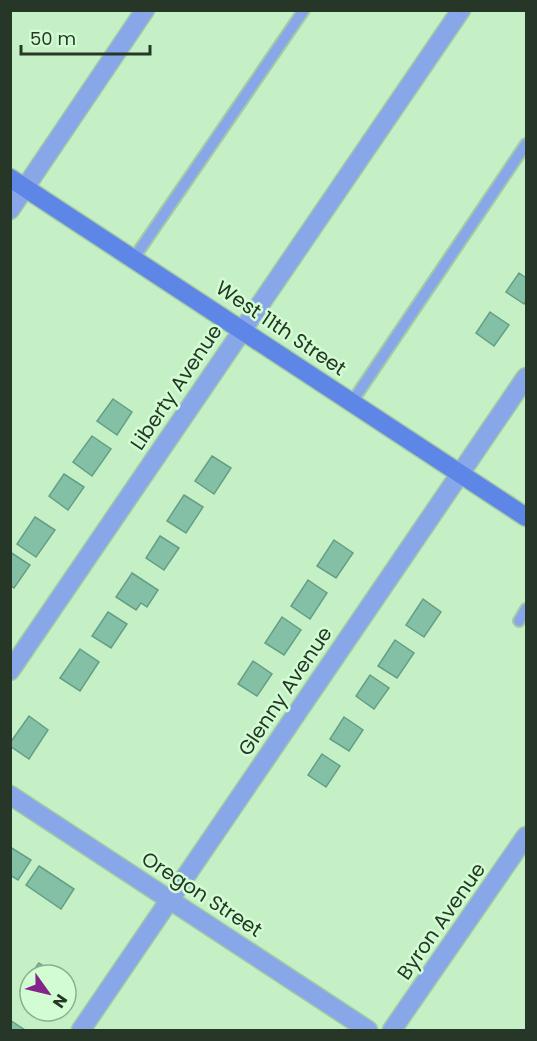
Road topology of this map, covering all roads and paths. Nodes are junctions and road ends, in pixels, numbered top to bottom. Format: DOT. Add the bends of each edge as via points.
graph roads {
  1 [pos="145,10"];
  2 [pos="304,10"];
  3 [pos="461,10"];
  4 [pos="526,144"];
  5 [pos="18,183"];
  6 [pos="10,210"];
  7 [pos="134,258"];
  8 [pos="242,329"];
  9 [pos="526,377"];
  10 [pos="352,402"];
  11 [pos="460,474"];
  12 [pos="526,517"];
  13 [pos="526,609"];
  14 [pos="519,621"];
  15 [pos="10,671"];
  16 [pos="10,795"];
  17 [pos="526,836"];
  18 [pos="170,900"];
  19 [pos="81,1030"];
  20 [pos="368,1030"];
  21 [pos="393,1030"];
  1 -- 5 [label="street"];
  2 -- 7 [label="lane"];
  3 -- 8 [label="street, Liberty Avenue"];
  4 -- 10 [label="lane"];
  5 -- 6 [label="street"];
  5 -- 7 [label="main road, West 11th Street"];
  7 -- 8 [label="main road, West 11th Street"];
  8 -- 10 [label="main road, West 11th Street"];
  8 -- 15 [label="street, Liberty Avenue"];
  9 -- 11 [label="street, Glenny Avenue"];
  10 -- 11 [label="main road, West 11th Street"];
  11 -- 12 [label="main road, West 11th Street"];
  11 -- 18 [label="street, Glenny Avenue"];
  13 -- 14 [label="lane"];
  16 -- 18 [label="street, Oregon Street"];
  17 -- 21 [label="street, Byron Avenue"];
  18 -- 19 [label="street, Glenny Avenue"];
  18 -- 20 [label="street, Oregon Street"];
}
